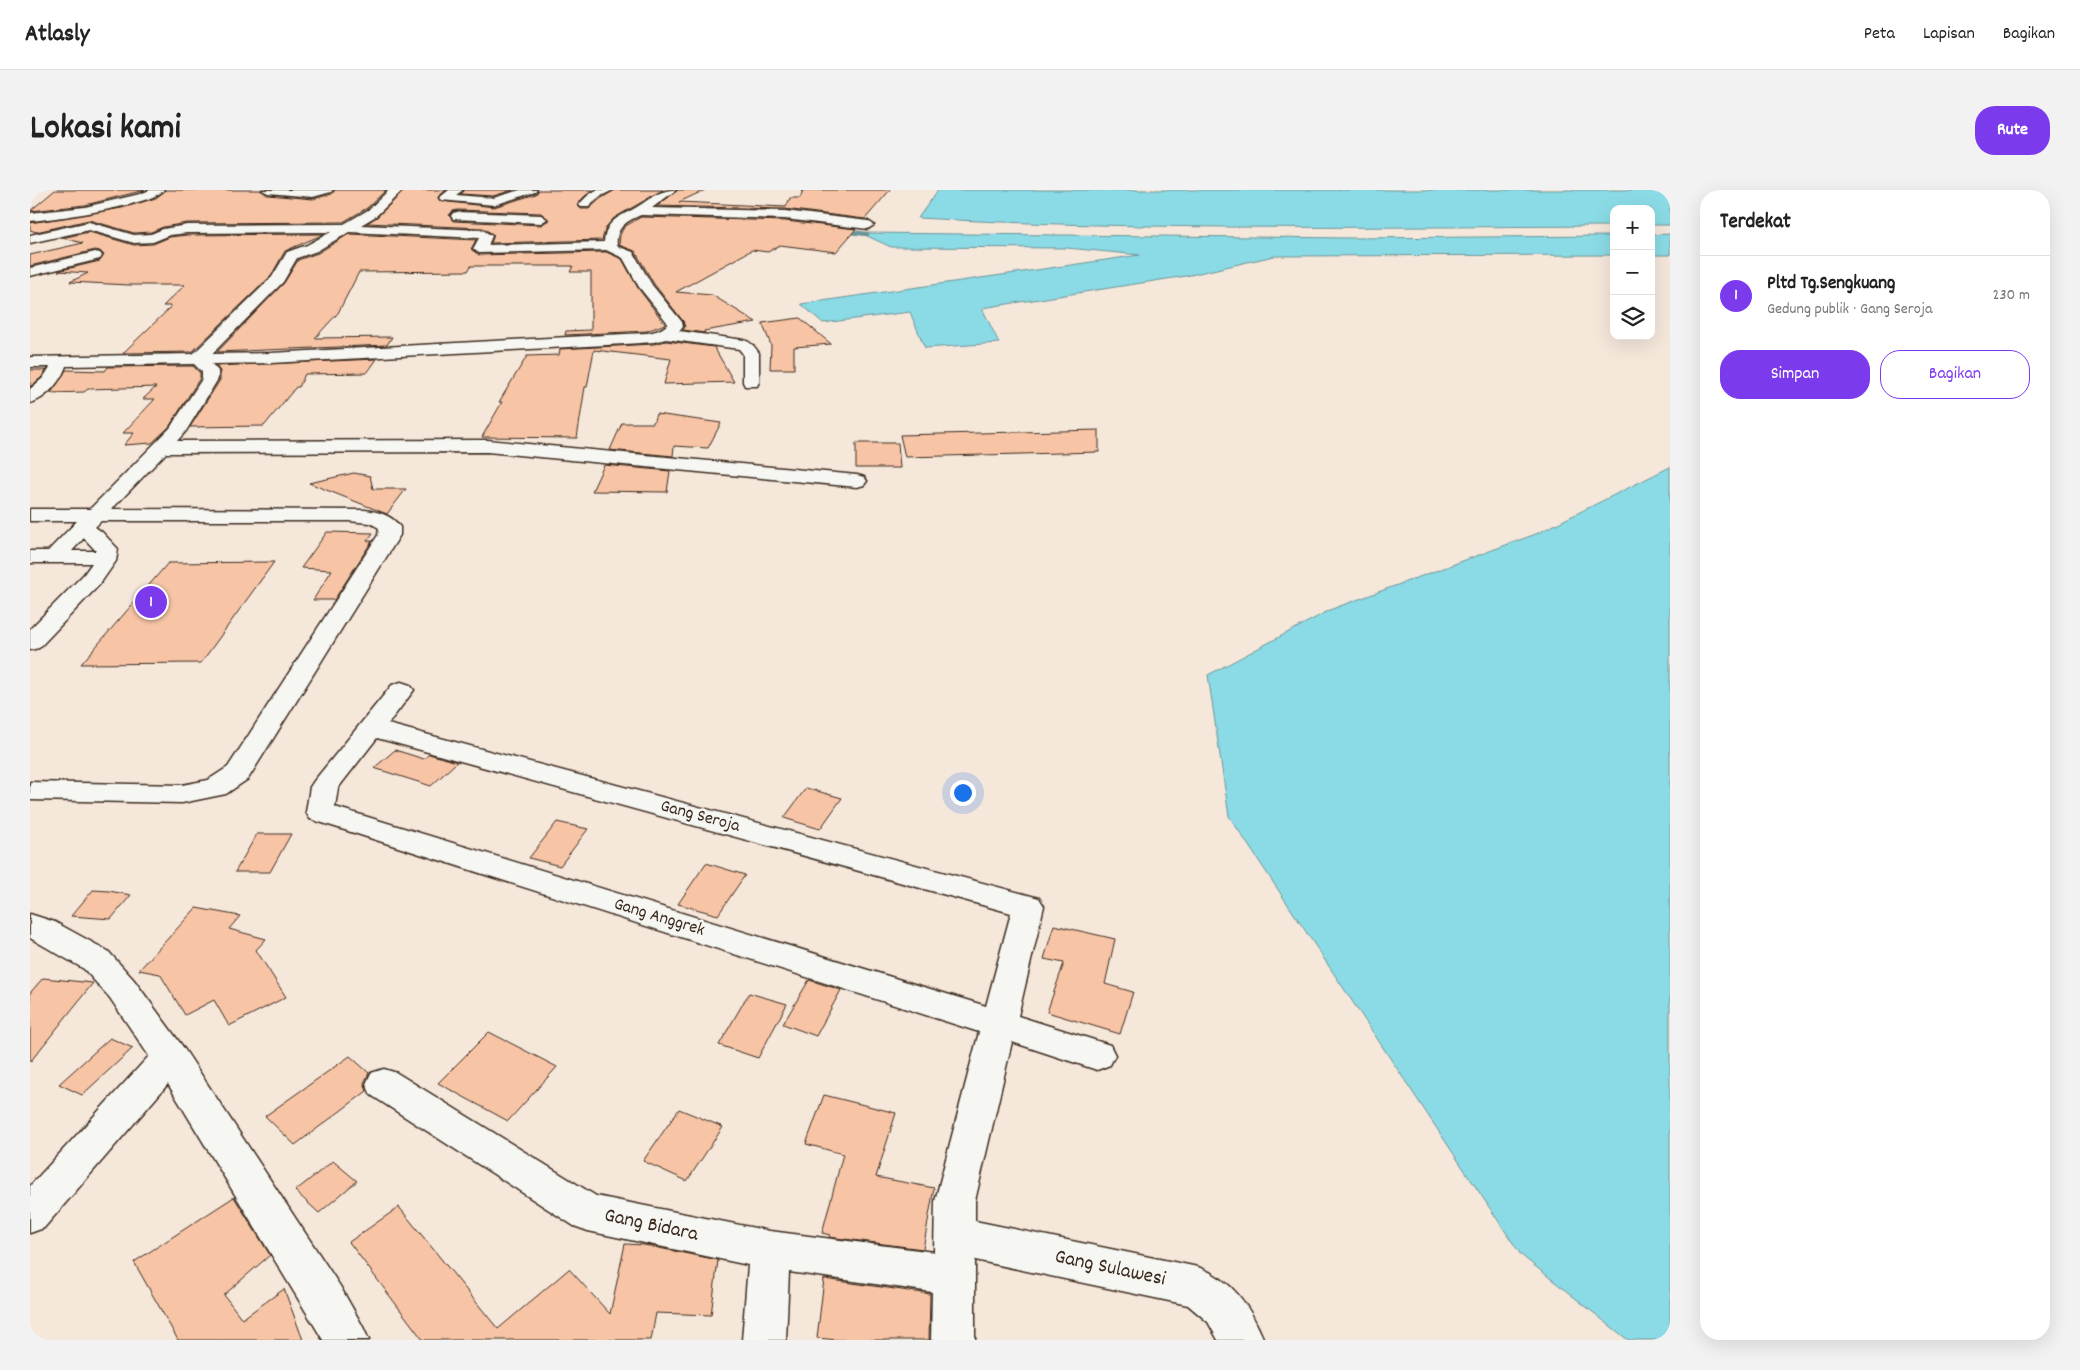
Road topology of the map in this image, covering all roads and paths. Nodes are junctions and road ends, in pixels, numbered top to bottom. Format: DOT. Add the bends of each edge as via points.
graph roads {
  1 [pos="158,190"];
  2 [pos="268,190"];
  3 [pos="327,190"];
  4 [pos="397,190"];
  5 [pos="457,190"];
  6 [pos="531,190"];
  7 [pos="607,190"];
  8 [pos="670,190"];
  9 [pos="585,205"];
  10 [pos="377,208"];
  11 [pos="352,213"];
  12 [pos="392,214"];
  13 [pos="632,214"];
  14 [pos="442,215"];
  15 [pos="30,217"];
  16 [pos="541,219"];
  17 [pos="868,225"];
  18 [pos="347,228"];
  19 [pos="122,236"];
  20 [pos="30,239"];
  21 [pos="94,241"];
  22 [pos="610,246"];
  23 [pos="94,256"];
  24 [pos="90,271"];
  25 [pos="30,272"];
  26 [pos="73,276"];
  27 [pos="666,334"];
  28 [pos="198,359"];
  29 [pos="59,361"];
  30 [pos="30,362"];
  31 [pos="751,382"];
  32 [pos="30,398"];
  33 [pos="162,447"];
  34 [pos="857,481"];
  35 [pos="30,515"];
  36 [pos="89,522"];
  37 [pos="30,557"];
  38 [pos="54,557"];
  39 [pos="107,557"];
  40 [pos="30,644"];
  41 [pos="401,690"];
  42 [pos="371,728"];
  43 [pos="30,791"];
  44 [pos="30,926"];
  45 [pos="998,1024"];
  46 [pos="1097,1055"];
  47 [pos="170,1057"];
  48 [pos="384,1084"];
  49 [pos="30,1215"];
  50 [pos="770,1250"];
  51 [pos="954,1255"];
  52 [pos="347,1340"];
  53 [pos="764,1340"];
  54 [pos="952,1340"];
  55 [pos="1242,1340"];
  1 -- 15 [label="street" via="139,199 84,212"];
  2 -- 3 [label="street" via="313,194"];
  4 -- 10 [label="street"];
  5 -- 6 [label="street" via="445,198 494,202"];
  7 -- 9 [label="street" via="595,195"];
  8 -- 13 [label="street"];
  10 -- 11 [label="street"];
  10 -- 12 [label="street"];
  10 -- 18 [label="street"];
  13 -- 17 [label="street" via="785,215"];
  13 -- 22 [label="street" via="614,227"];
  14 -- 16 [label="street"];
  18 -- 19 [label="street" via="187,230 167,232 153,238"];
  18 -- 22 [label="street" via="483,234 486,236 479,249"];
  18 -- 28 [label="street" via="312,248 292,255 278,279"];
  19 -- 20 [label="street" via="89,226"];
  19 -- 21 [label="street"];
  22 -- 27 [label="street" via="628,255 646,287 675,322 675,327"];
  23 -- 25 [label="street"];
  24 -- 26 [label="street"];
  27 -- 28 [label="street" via="625,339 271,358"];
  27 -- 31 [label="street" via="744,345 751,353"];
  28 -- 29 [label="street"];
  28 -- 33 [label="street" via="210,371 210,379"];
  29 -- 30 [label="street"];
  29 -- 32 [label="street" via="55,374"];
  33 -- 34 [label="street" via="487,446"];
  33 -- 36 [label="street"];
  35 -- 36 [label="street"];
  36 -- 38 [label="street"];
  36 -- 39 [label="street" via="107,549"];
  36 -- 43 [label="street" via="348,515 373,517 390,526 389,535 230,781 216,788 182,794"];
  37 -- 38 [label="street"];
  38 -- 39 [label="street"];
  39 -- 40 [label="street" via="92,579"];
  41 -- 42 [label="street"];
  42 -- 45 [label="street, Gang Seroja" via="1028,906"];
  42 -- 45 [label="street, Gang Anggrek" via="324,787 320,812"];
  44 -- 47 [label="street" via="44,930 96,960 122,989"];
  45 -- 46 [label="street, Gang Anggrek"];
  45 -- 51 [label="street" via="955,1201"];
  47 -- 49 [label="street"];
  47 -- 52 [label="street" via="326,1301"];
  48 -- 50 [label="street, Gang Bidara" via="588,1213"];
  50 -- 51 [label="street, Gang Bidara"];
  50 -- 53 [label="street"];
  51 -- 54 [label="street"];
  51 -- 55 [label="street, Gang Sulawesi" via="1198,1287 1224,1307"];
}
